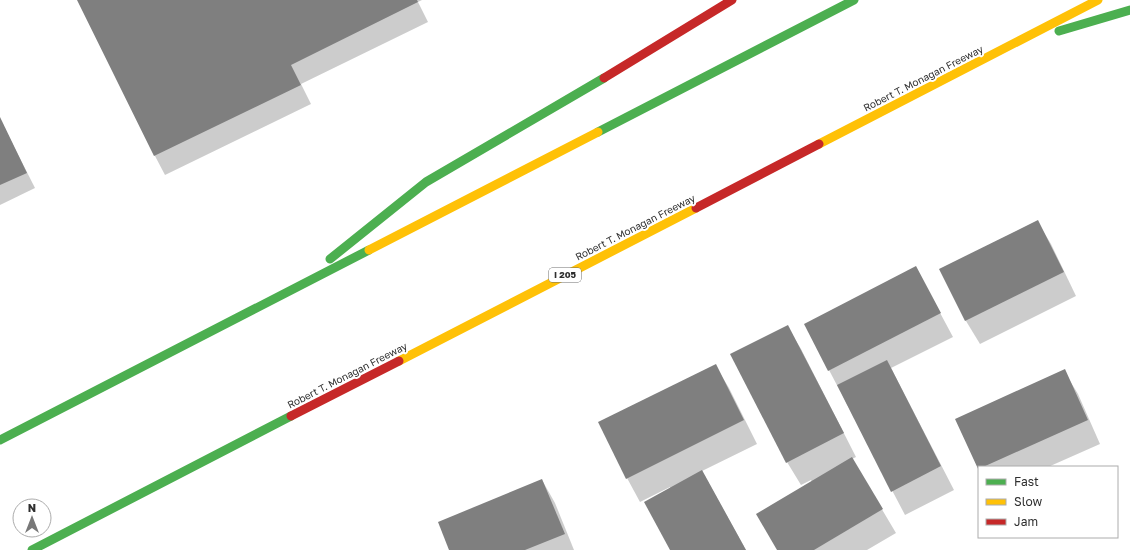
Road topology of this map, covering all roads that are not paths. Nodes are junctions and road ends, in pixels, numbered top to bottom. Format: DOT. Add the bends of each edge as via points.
graph roads {
  1 [pos="732,0"];
  2 [pos="854,0"];
  3 [pos="1098,0"];
  4 [pos="1130,10"];
  5 [pos="1007,47"];
  6 [pos="295,288"];
  7 [pos="0,440"];
  8 [pos="32,550"];
  1 -- 6 [label="highway" via="426,182"];
  2 -- 6 [label="highway"];
  3 -- 5 [label="highway, Robert T. Monagan Freeway / I 205"];
  4 -- 5 [label="highway"];
  5 -- 8 [label="highway, Robert T. Monagan Freeway / I 205"];
  6 -- 7 [label="highway"];
}
